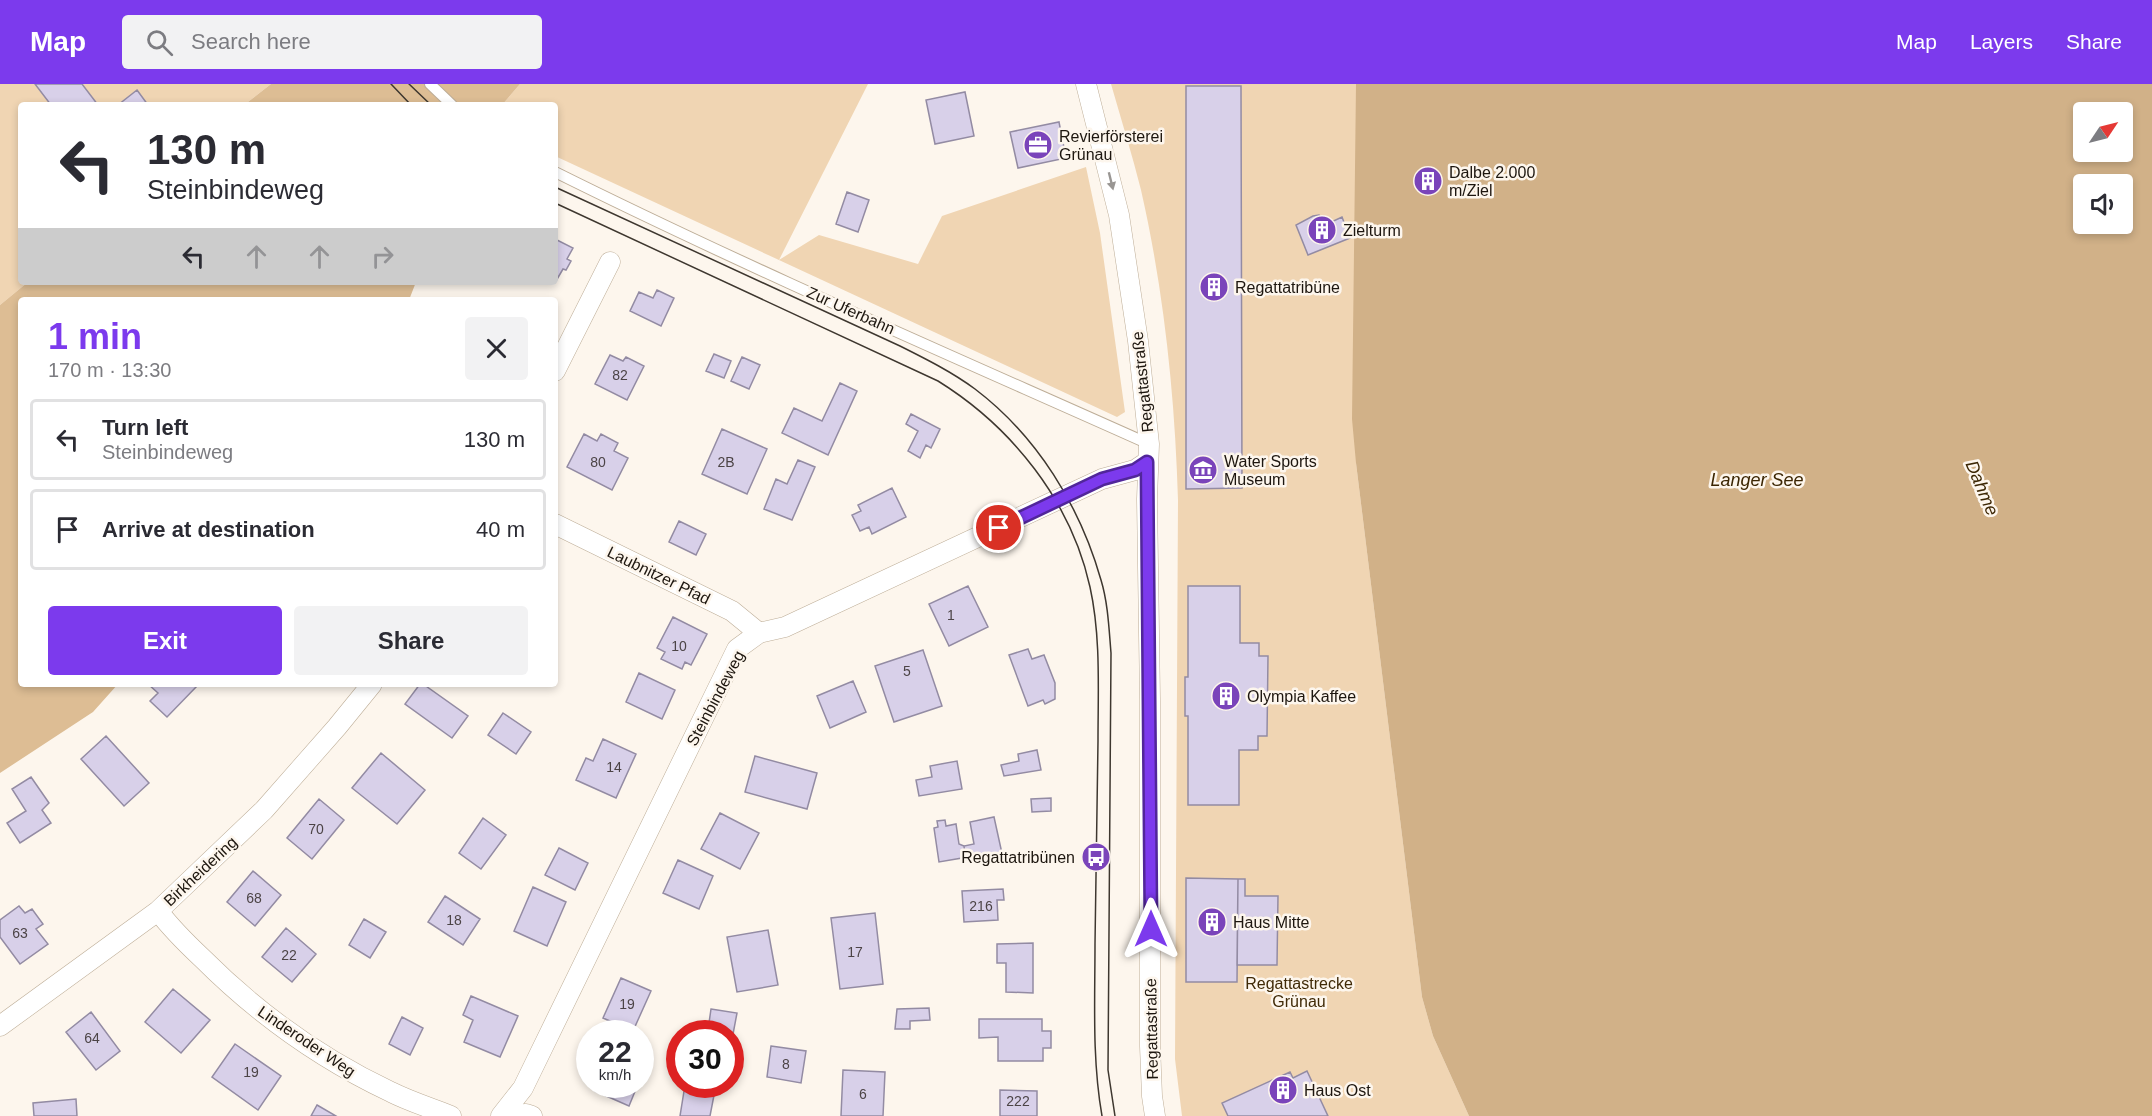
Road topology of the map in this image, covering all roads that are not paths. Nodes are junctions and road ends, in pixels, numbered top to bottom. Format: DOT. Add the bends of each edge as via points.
graph roads {
  1 [pos="430,84"];
  2 [pos="1086,84"];
  3 [pos="449,102"];
  4 [pos="558,173"];
  5 [pos="610,262"];
  6 [pos="558,365"];
  7 [pos="1148,453"];
  8 [pos="558,525"];
  9 [pos="759,633"];
  10 [pos="370,687"];
  11 [pos="158,911"];
  12 [pos="0,1026"];
  13 [pos="451,1116"];
  14 [pos="501,1116"];
  15 [pos="510,1116"];
  16 [pos="532,1116"];
  17 [pos="1155,1116"];
  1 -- 3 [label="lane"];
  2 -- 7 [label="street, Regattastraße, one-way" via="1119,215 1138,341"];
  4 -- 7 [label="lane, Zur Uferbahn"];
  5 -- 6 [label="street"];
  7 -- 9 [label="street, Steinbindeweg" via="1135,470 1102,479 785,627"];
  7 -- 17 [label="street, Regattastraße" via="1150,1046"];
  8 -- 9 [label="street, Laubnitzer Pfad" via="732,611"];
  9 -- 14 [label="street, Steinbindeweg" via="737,649 523,1088"];
  10 -- 11 [label="street, Birkheidering" via="264,810"];
  11 -- 12 [label="street, Birkheidering"];
  11 -- 13 [label="street, Linderoder Weg" via="218,974 284,1029 393,1093"];
  15 -- 16 [label="street"];
}
